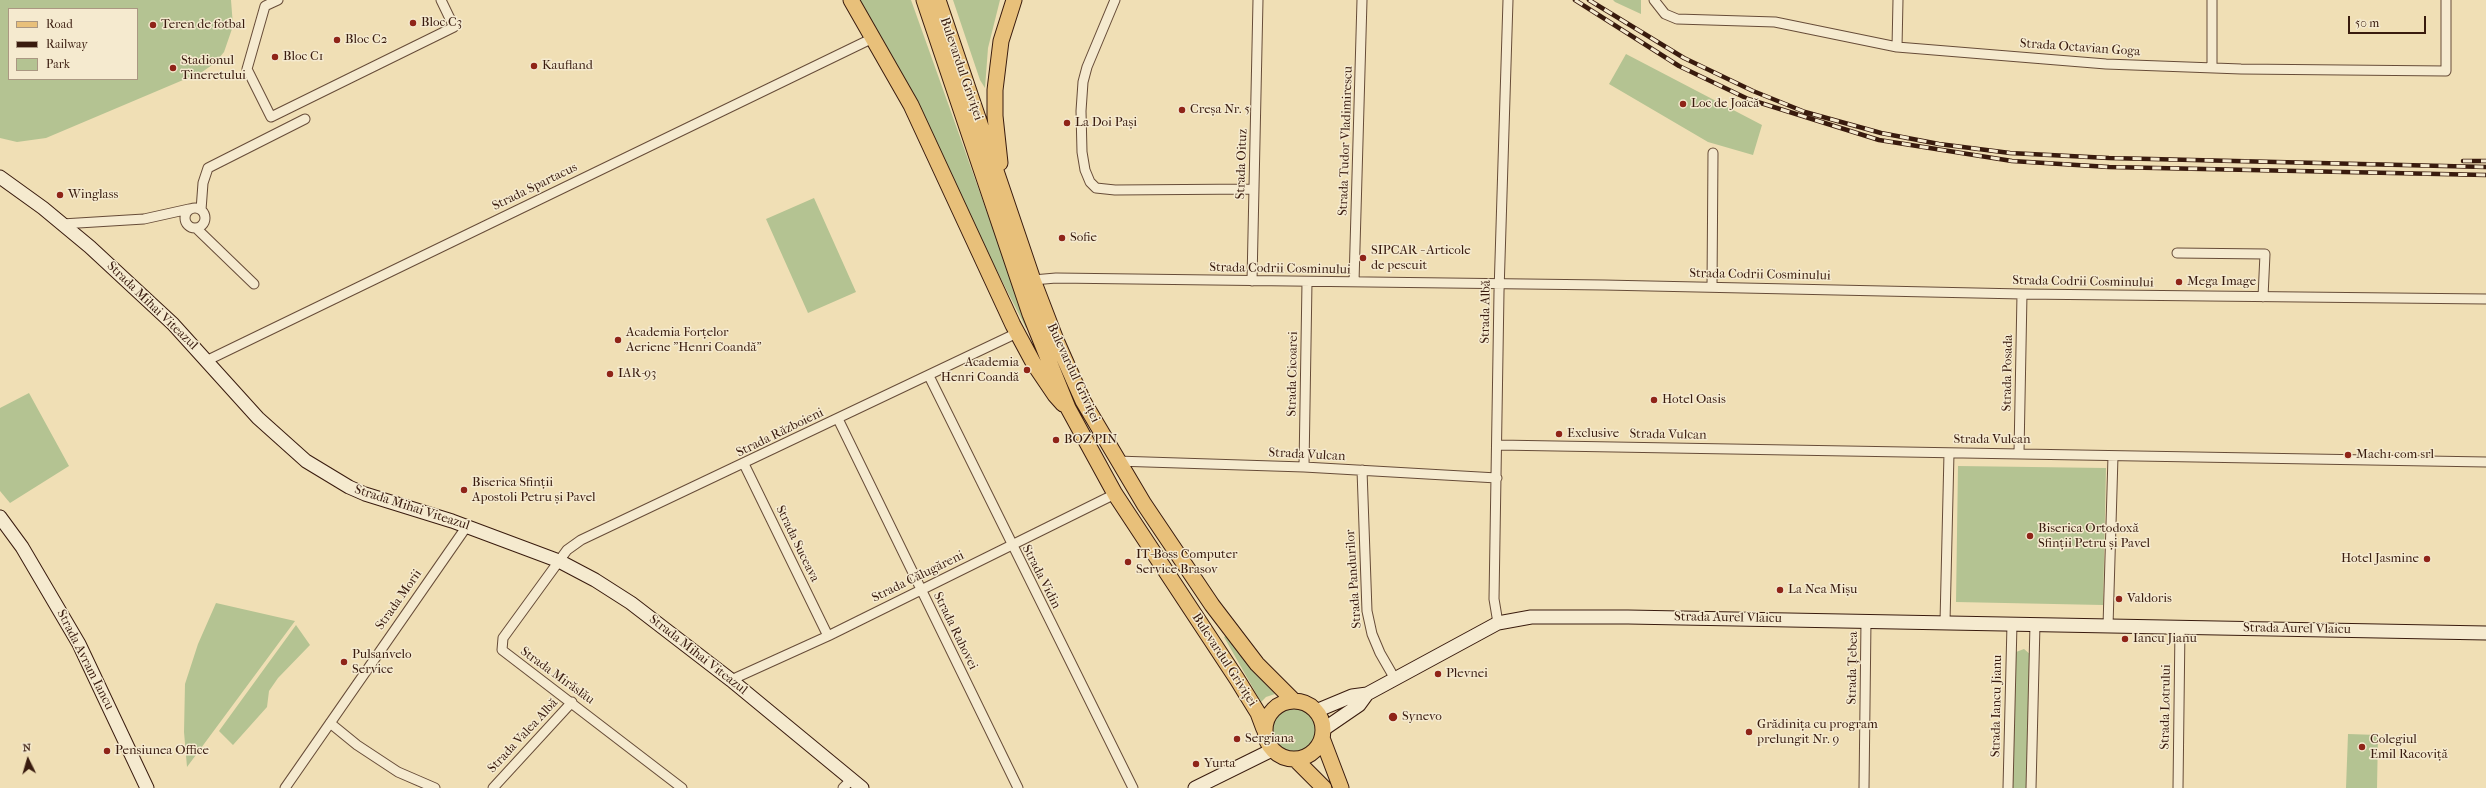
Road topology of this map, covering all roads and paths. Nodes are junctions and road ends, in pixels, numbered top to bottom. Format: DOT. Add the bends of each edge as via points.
graph roads {
  1 [pos="278,0"];
  2 [pos="441,0"];
  3 [pos="851,0"];
  4 [pos="924,0"];
  5 [pos="938,0"];
  6 [pos="1014,0"];
  7 [pos="1116,0"];
  8 [pos="1258,0"];
  9 [pos="1362,0"];
  10 [pos="1508,0"];
  11 [pos="1654,0"];
  12 [pos="1898,0"];
  13 [pos="2212,0"];
  14 [pos="2446,0"];
  15 [pos="873,38"];
  16 [pos="1897,48"];
  17 [pos="2212,68"];
  18 [pos="305,119"];
  19 [pos="1714,153"];
  20 [pos="0,177"];
  21 [pos="1254,189"];
  22 [pos="1008,207"];
  23 [pos="189,209"];
  24 [pos="201,210"];
  25 [pos="62,224"];
  26 [pos="196,228"];
  27 [pos="2178,253"];
  28 [pos="1033,280"];
  29 [pos="1252,281"];
  30 [pos="1307,282"];
  31 [pos="1354,282"];
  32 [pos="254,284"];
  33 [pos="1499,284"];
  34 [pos="1712,287"];
  35 [pos="2022,294"];
  36 [pos="2263,298"];
  37 [pos="2486,299"];
  38 [pos="1017,332"];
  39 [pos="208,360"];
  40 [pos="929,376"];
  41 [pos="1068,408"];
  42 [pos="838,419"];
  43 [pos="1498,445"];
  44 [pos="1949,453"];
  45 [pos="2019,453"];
  46 [pos="2113,456"];
  47 [pos="1116,461"];
  48 [pos="2486,462"];
  49 [pos="744,464"];
  50 [pos="1304,467"];
  51 [pos="1362,470"];
  52 [pos="1497,478"];
  53 [pos="1115,494"];
  54 [pos="0,517"];
  55 [pos="467,526"];
  56 [pos="1011,545"];
  57 [pos="559,561"];
  58 [pos="920,590"];
  59 [pos="1866,621"];
  60 [pos="1945,622"];
  61 [pos="1498,623"];
  62 [pos="2012,624"];
  63 [pos="2035,624"];
  64 [pos="2108,626"];
  65 [pos="2180,627"];
  66 [pos="2486,633"];
  67 [pos="828,636"];
  68 [pos="1396,679"];
  69 [pos="731,680"];
  70 [pos="1367,694"];
  71 [pos="1293,700"];
  72 [pos="572,702"];
  73 [pos="1316,711"];
  74 [pos="330,723"];
  75 [pos="1264,729"];
  76 [pos="1323,733"];
  77 [pos="1272,750"];
  78 [pos="1295,759"];
  79 [pos="848,783"];
  80 [pos="147,788"];
  81 [pos="285,788"];
  82 [pos="435,788"];
  83 [pos="493,788"];
  84 [pos="682,788"];
  85 [pos="862,788"];
  86 [pos="1018,788"];
  87 [pos="1133,788"];
  88 [pos="1195,788"];
  89 [pos="1324,788"];
  90 [pos="1341,788"];
  91 [pos="1864,788"];
  92 [pos="2008,788"];
  93 [pos="2031,788"];
  94 [pos="2178,788"];
  1 -- 2 [label="street" via="265,6 247,69 271,117 454,27"];
  3 -- 15 [label="main road, Bulevardul Griviței"];
  4 -- 41 [label="main road, Bulevardul Griviței" via="1030,314"];
  5 -- 22 [label="main road, Bulevardul Griviței"];
  6 -- 22 [label="main road" via="1001,41 996,90 997,144"];
  7 -- 21 [label="street" via="1083,82 1082,152 1090,182 1096,188 1115,190"];
  8 -- 21 [label="street, Strada Oituz"];
  9 -- 31 [label="street, Strada Tudor Vladimirescu"];
  10 -- 33 [label="street, Strada Albă"];
  11 -- 16 [label="street, Strada Octavian Goga" via="1665,14 1677,20 1775,22"];
  12 -- 16 [label="street"];
  13 -- 17 [label="street"];
  14 -- 17 [label="street, Strada Octavian Goga" via="2446,70"];
  15 -- 38 [label="main road, Bulevardul Griviței" via="911,105"];
  15 -- 39 [label="street, Strada Spartacus"];
  16 -- 17 [label="street, Strada Octavian Goga" via="2098,64"];
  18 -- 24 [label="street" via="208,168 203,183"];
  19 -- 34 [label="street"];
  20 -- 25 [label="street, Strada Mihai Viteazul"];
  21 -- 29 [label="street, Strada Oituz"];
  22 -- 28 [label="main road, Bulevardul Griviței"];
  23 -- 24 [label="street" via="195,207"];
  23 -- 25 [label="street" via="144,219"];
  23 -- 26 [label="street" via="185,215 186,221"];
  24 -- 26 [label="street" via="205,215 204,222"];
  25 -- 39 [label="street, Strada Mihai Viteazul" via="173,324"];
  26 -- 32 [label="street"];
  27 -- 36 [label="street" via="2265,254"];
  28 -- 29 [label="street, Strada Codrii Cosminului" via="1056,278"];
  28 -- 47 [label="main road, Bulevardul Griviței" via="1083,401"];
  29 -- 30 [label="street, Strada Codrii Cosminului"];
  30 -- 31 [label="street, Strada Codrii Cosminului"];
  30 -- 50 [label="street, Strada Cicoarei"];
  31 -- 33 [label="street, Strada Codrii Cosminului"];
  33 -- 34 [label="street, Strada Codrii Cosminului"];
  33 -- 43 [label="street, Strada Albă"];
  34 -- 35 [label="street, Strada Codrii Cosminului"];
  35 -- 36 [label="street, Strada Codrii Cosminului"];
  35 -- 45 [label="street, Strada Posada"];
  36 -- 37 [label="street, Strada Codrii Cosminului"];
  38 -- 40 [label="street, Strada Războieni"];
  38 -- 41 [label="main road, Bulevardul Griviței" via="1055,395"];
  39 -- 55 [label="street, Strada Mihai Viteazul" via="275,436 328,476 349,488 381,500"];
  40 -- 42 [label="street, Strada Războieni"];
  40 -- 56 [label="street, Strada Vidin"];
  41 -- 53 [label="main road, Bulevardul Griviței"];
  42 -- 49 [label="street, Strada Războieni"];
  42 -- 58 [label="street, Strada Rahovei"];
  43 -- 44 [label="street, Strada Vulcan"];
  43 -- 52 [label="street, Strada Albă"];
  44 -- 45 [label="street, Strada Vulcan"];
  44 -- 60 [label="street"];
  45 -- 46 [label="street, Strada Vulcan"];
  46 -- 48 [label="street, Strada Vulcan"];
  46 -- 64 [label="street"];
  47 -- 50 [label="street, Strada Vulcan"];
  47 -- 71 [label="main road, Bulevardul Griviței" via="1230,629 1257,664"];
  49 -- 57 [label="street, Strada Războieni" via="581,540 567,550"];
  49 -- 67 [label="street, Strada Suceava"];
  50 -- 51 [label="street, Strada Vulcan"];
  51 -- 52 [label="street, Strada Vulcan"];
  51 -- 68 [label="street, Strada Pandurilor" via="1368,611 1374,640"];
  52 -- 61 [label="street, Strada Albă" via="1494,599"];
  53 -- 56 [label="street, Strada Călugăreni"];
  53 -- 75 [label="main road, Bulevardul Griviței" via="1237,679 1258,713"];
  54 -- 80 [label="street, Strada Avram Iancu" via="22,547 79,644"];
  55 -- 57 [label="street, Strada Mihai Viteazul"];
  55 -- 74 [label="street, Strada Morii"];
  56 -- 58 [label="street, Strada Călugăreni"];
  56 -- 87 [label="street, Strada Vidin"];
  57 -- 69 [label="street, Strada Mihai Viteazul" via="630,603"];
  57 -- 72 [label="street, Strada Mirăslău" via="503,638 501,646 504,653"];
  58 -- 67 [label="street, Strada Călugăreni"];
  58 -- 86 [label="street, Strada Rahovei"];
  59 -- 60 [label="street, Strada Aurel Vlaicu"];
  59 -- 61 [label="street, Strada Aurel Vlaicu" via="1550,616 1520,618"];
  59 -- 91 [label="street, Strada Țebea"];
  60 -- 62 [label="street, Strada Aurel Vlaicu"];
  61 -- 68 [label="street, Strada Aurel Vlaicu"];
  62 -- 63 [label="street, Strada Aurel Vlaicu"];
  62 -- 92 [label="street, Strada Iancu Jianu"];
  63 -- 64 [label="street, Strada Aurel Vlaicu"];
  63 -- 93 [label="street"];
  64 -- 65 [label="street, Strada Aurel Vlaicu"];
  65 -- 66 [label="street, Strada Aurel Vlaicu"];
  65 -- 94 [label="street, Strada Lotrului"];
  67 -- 69 [label="street, Strada Călugăreni"];
  68 -- 70 [label="street, Strada Aurel Vlaicu"];
  69 -- 79 [label="street, Strada Mihai Viteazul"];
  70 -- 73 [label="street, Strada Aurel Vlaicu" via="1352,696"];
  70 -- 76 [label="street, Strada Aurel Vlaicu" via="1359,705"];
  71 -- 73 [label="main road" via="1306,703"];
  71 -- 75 [label="main road" via="1277,706 1270,712"];
  72 -- 83 [label="street, Strada Valea Albă"];
  72 -- 84 [label="street, Strada Mirăslău"];
  73 -- 76 [label="main road"];
  74 -- 81 [label="street, Strada Morii"];
  74 -- 82 [label="street" via="398,772"];
  75 -- 77 [label="main road"];
  76 -- 78 [label="main road" via="1312,753"];
  76 -- 90 [label="main road"];
  77 -- 78 [label="main road" via="1282,757"];
  77 -- 88 [label="street"];
  78 -- 89 [label="main road"];
  79 -- 85 [label="street, Strada Mihai Viteazul"];
}
